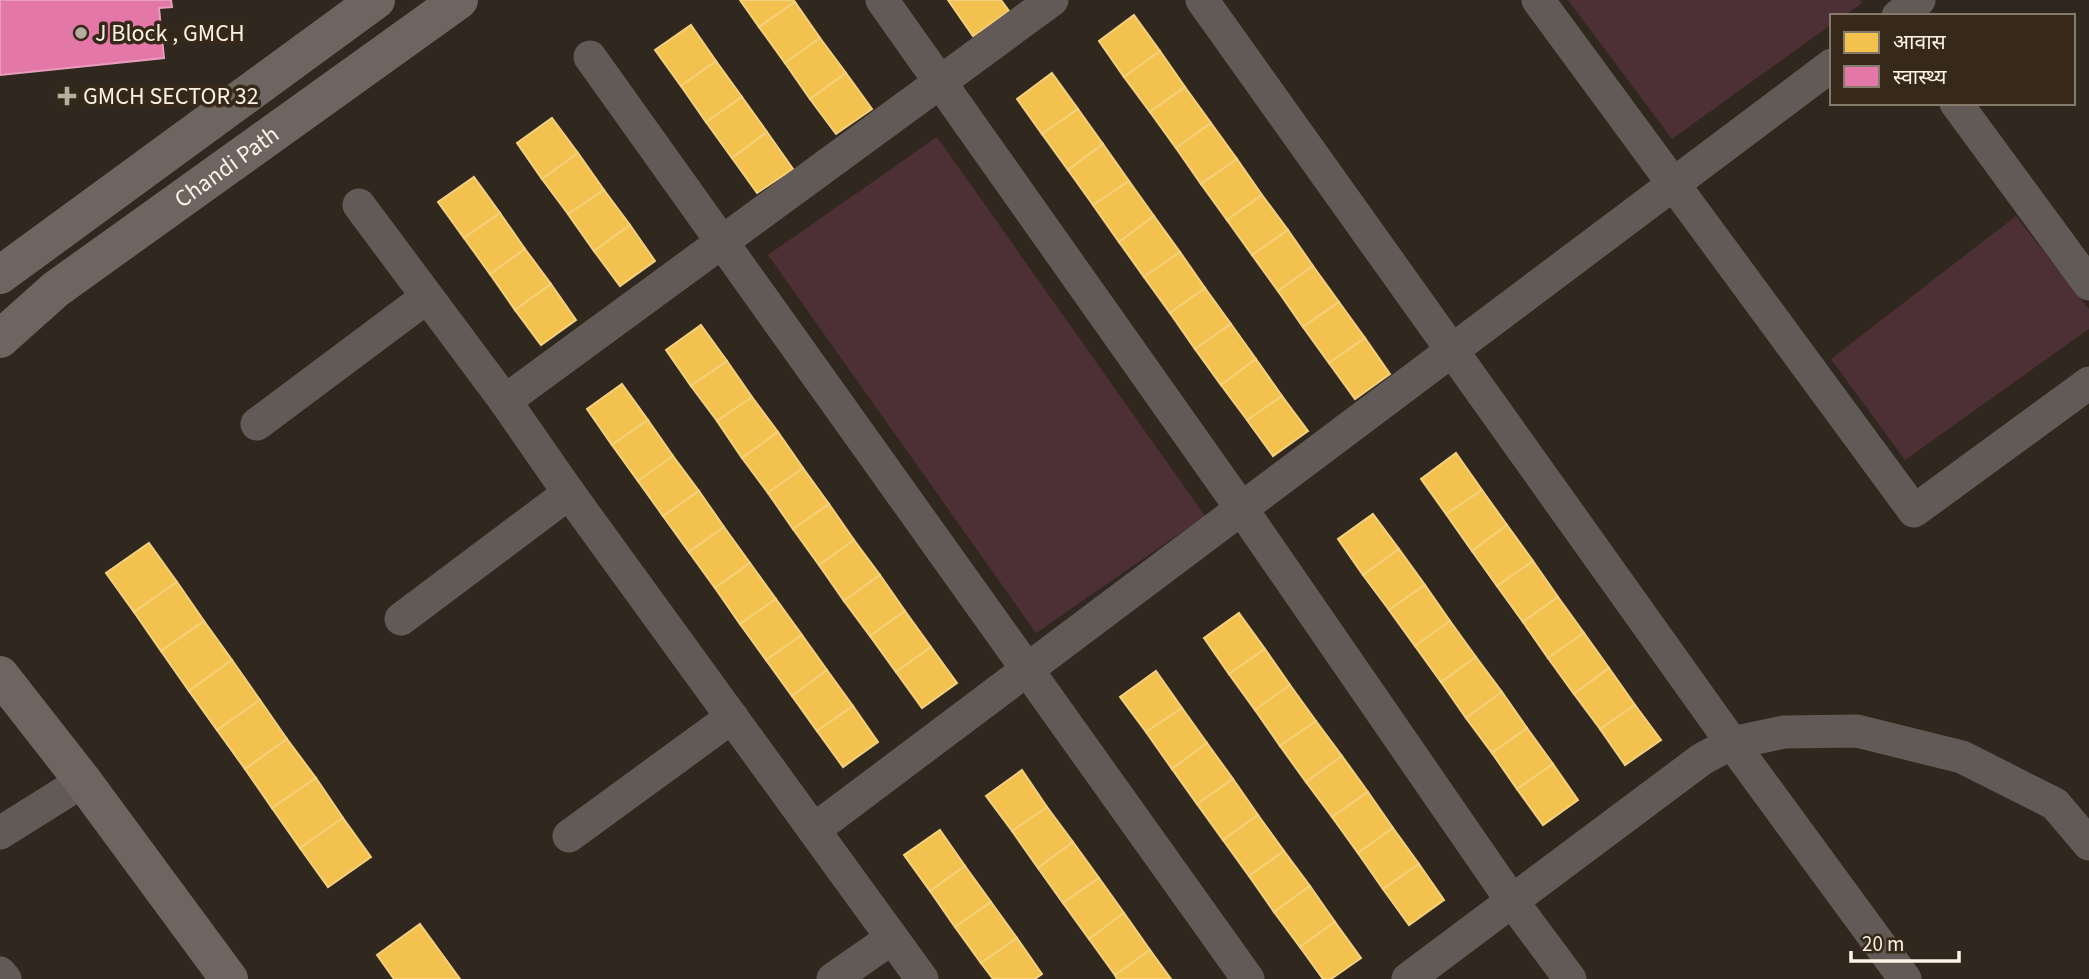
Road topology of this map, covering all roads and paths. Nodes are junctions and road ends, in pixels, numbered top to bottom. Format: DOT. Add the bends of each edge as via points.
graph roads {
  1 [pos="376,0"];
  2 [pos="459,0"];
  3 [pos="882,0"];
  4 [pos="1052,0"];
  5 [pos="1202,0"];
  6 [pos="1538,0"];
  7 [pos="1919,0"];
  8 [pos="1901,14"];
  9 [pos="590,57"];
  10 [pos="1830,66"];
  11 [pos="940,82"];
  12 [pos="1957,105"];
  13 [pos="1673,184"];
  14 [pos="359,205"];
  15 [pos="723,241"];
  16 [pos="0,275"];
  17 [pos="2089,284"];
  18 [pos="427,297"];
  19 [pos="0,339"];
  20 [pos="1453,350"];
  21 [pos="2089,383"];
  22 [pos="505,401"];
  23 [pos="257,424"];
  24 [pos="569,493"];
  25 [pos="1241,508"];
  26 [pos="401,620"];
  27 [pos="1028,669"];
  28 [pos="0,675"];
  29 [pos="732,717"];
  30 [pos="1731,743"];
  31 [pos="83,781"];
  32 [pos="815,829"];
  33 [pos="0,833"];
  34 [pos="569,836"];
  35 [pos="2089,845"];
  36 [pos="1513,901"];
  37 [pos="892,938"];
  38 [pos="0,972"];
  39 [pos="5,979"];
  40 [pos="229,979"];
  41 [pos="833,979"];
  42 [pos="922,979"];
  43 [pos="1248,979"];
  44 [pos="1408,979"];
  45 [pos="1570,979"];
  46 [pos="1905,979"];
  1 -- 16 [label="main road, Chandi Path"];
  2 -- 19 [label="main road, Chandi Path" via="56,289"];
  3 -- 11 [label="street"];
  4 -- 11 [label="street"];
  5 -- 20 [label="street"];
  6 -- 13 [label="street"];
  7 -- 8 [label="street"];
  9 -- 15 [label="street"];
  10 -- 13 [label="street"];
  11 -- 15 [label="street"];
  11 -- 25 [label="street"];
  12 -- 17 [label="street"];
  13 -- 20 [label="street"];
  13 -- 21 [label="street" via="1914,511"];
  14 -- 18 [label="street"];
  15 -- 22 [label="street"];
  15 -- 27 [label="street"];
  18 -- 22 [label="street"];
  18 -- 23 [label="street"];
  20 -- 25 [label="street"];
  20 -- 30 [label="street"];
  22 -- 24 [label="street"];
  24 -- 26 [label="street"];
  24 -- 29 [label="street"];
  25 -- 27 [label="street"];
  25 -- 36 [label="street"];
  27 -- 32 [label="street"];
  27 -- 43 [label="street"];
  28 -- 31 [label="main road"];
  29 -- 32 [label="street"];
  29 -- 34 [label="street"];
  30 -- 35 [label="street" via="1784,732 1857,731 1962,757 2055,804"];
  30 -- 36 [label="street" via="1702,759"];
  30 -- 46 [label="street"];
  31 -- 33 [label="street"];
  31 -- 40 [label="main road"];
  32 -- 37 [label="street"];
  36 -- 44 [label="street"];
  36 -- 45 [label="street"];
  37 -- 41 [label="street"];
  37 -- 42 [label="street"];
  38 -- 39 [label="street"];
}
